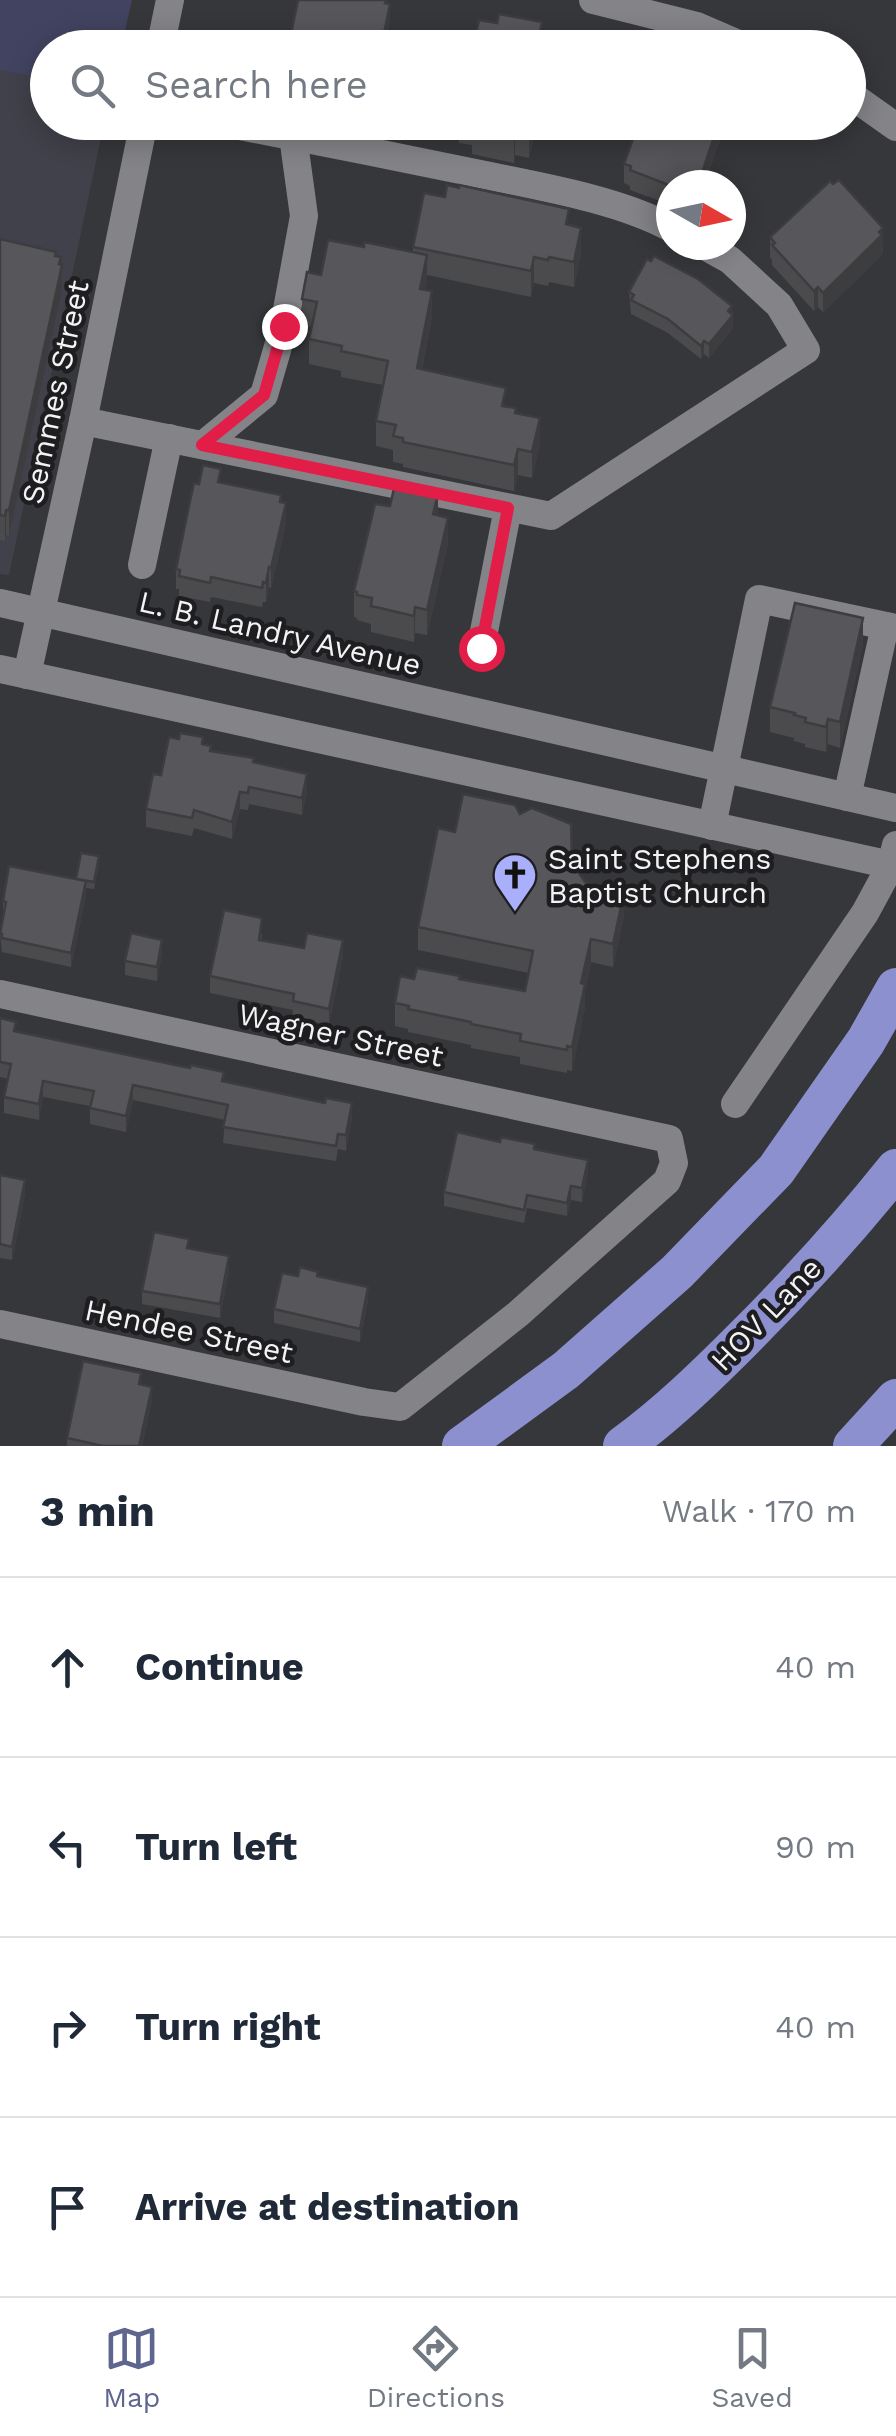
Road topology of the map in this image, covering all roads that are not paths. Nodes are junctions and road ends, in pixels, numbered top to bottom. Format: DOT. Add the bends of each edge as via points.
graph roads {
  1 [pos="170,0"];
  2 [pos="594,0"];
  3 [pos="164,30"];
  4 [pos="706,30"];
  5 [pos="866,106"];
  6 [pos="896,127"];
  7 [pos="140,140"];
  8 [pos="294,140"];
  9 [pos="313,140"];
  10 [pos="656,219"];
  11 [pos="730,260"];
  12 [pos="83,420"];
  13 [pos="169,438"];
  14 [pos="202,445"];
  15 [pos="508,508"];
  16 [pos="142,565"];
  17 [pos="0,603"];
  18 [pos="41,612"];
  19 [pos="891,627"];
  20 [pos="481,648"];
  21 [pos="13,672"];
  22 [pos="724,768"];
  23 [pos="847,796"];
  24 [pos="896,808"];
  25 [pos="712,826"];
  26 [pos="894,859"];
  27 [pos="896,988"];
  28 [pos="0,994"];
  29 [pos="735,1104"];
  30 [pos="669,1139"];
  31 [pos="896,1169"];
  32 [pos="0,1324"];
  33 [pos="896,1399"];
  34 [pos="462,1446"];
  35 [pos="623,1446"];
  36 [pos="853,1446"];
  1 -- 3 [label="street"];
  2 -- 4 [label="street"];
  5 -- 6 [label="street"];
  7 -- 12 [label="street, Semmes Street"];
  8 -- 14 [label="street" via="304,216 264,395"];
  9 -- 10 [label="street"];
  11 -- 15 [label="street" via="779,305 806,350 551,516"];
  12 -- 13 [label="street"];
  12 -- 18 [label="street, Semmes Street"];
  13 -- 14 [label="street"];
  13 -- 16 [label="street"];
  14 -- 15 [label="street"];
  15 -- 20 [label="street"];
  17 -- 18 [label="street, L. B. Landry Avenue"];
  18 -- 21 [label="street, Semmes Street"];
  18 -- 22 [label="street, L. B. Landry Avenue"];
  19 -- 22 [label="street" via="759,599"];
  19 -- 23 [label="street"];
  21 -- 25 [label="street"];
  22 -- 23 [label="street, L. B. Landry Avenue"];
  22 -- 25 [label="street"];
  23 -- 24 [label="street, L. B. Landry Avenue"];
  25 -- 26 [label="street"];
  26 -- 29 [label="street" via="865,913"];
  27 -- 34 [label="highway" via="776,1170 622,1321"];
  28 -- 30 [label="street, Wagner Street"];
  30 -- 32 [label="street, Hendee Street" via="674,1163 666,1181 518,1314 400,1406"];
  31 -- 35 [label="highway, HOV Lane" via="785,1297"];
  33 -- 36 [label="highway"];
}
